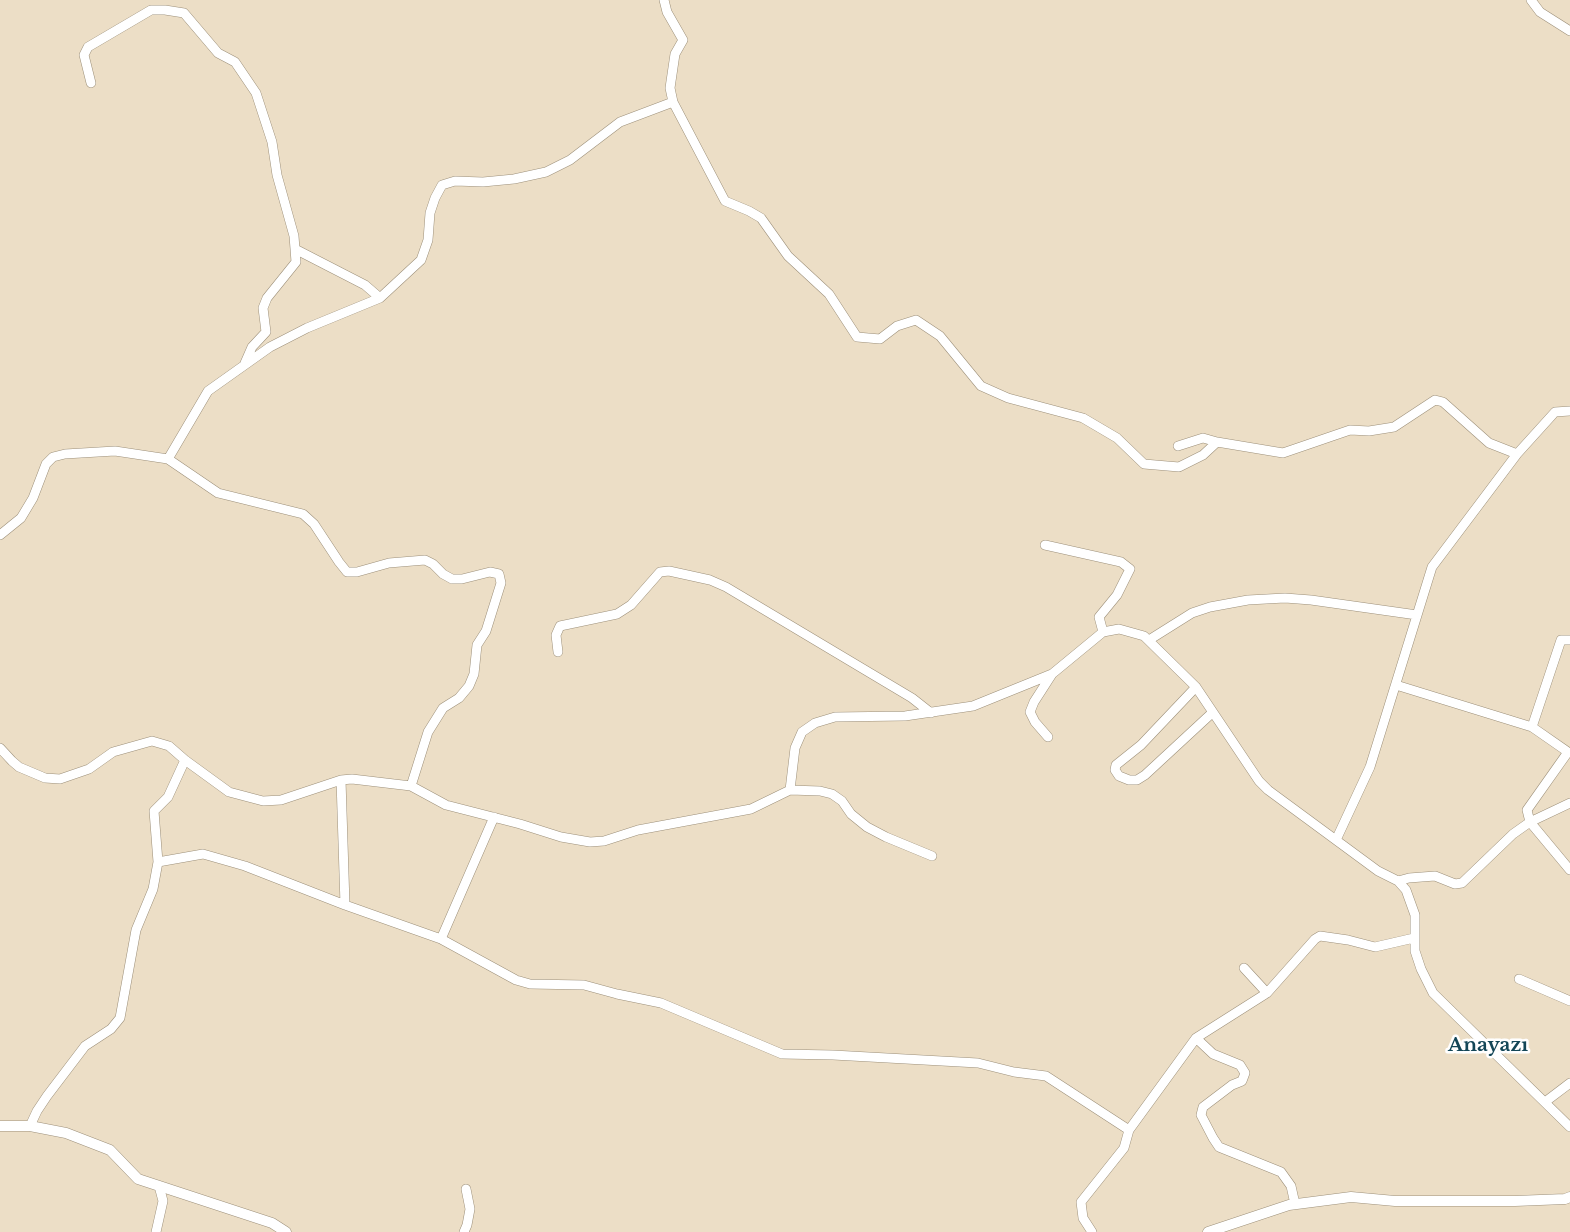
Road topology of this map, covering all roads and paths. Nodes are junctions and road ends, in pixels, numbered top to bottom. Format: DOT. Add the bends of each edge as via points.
graph roads {
  1 [pos="664,0"];
  2 [pos="1531,0"];
  3 [pos="1570,31"];
  4 [pos="91,83"];
  5 [pos="673,102"];
  6 [pos="296,249"];
  7 [pos="380,298"];
  8 [pos="245,364"];
  9 [pos="1570,411"];
  10 [pos="1216,442"];
  11 [pos="1178,446"];
  12 [pos="1517,454"];
  13 [pos="168,459"];
  14 [pos="0,535"];
  15 [pos="1045,545"];
  16 [pos="1417,615"];
  17 [pos="1103,632"];
  18 [pos="1149,640"];
  19 [pos="1570,640"];
  20 [pos="558,652"];
  21 [pos="1052,674"];
  22 [pos="1396,685"];
  23 [pos="1196,687"];
  24 [pos="931,713"];
  25 [pos="1212,713"];
  26 [pos="1532,727"];
  27 [pos="1048,737"];
  28 [pos="0,748"];
  29 [pos="1569,755"];
  30 [pos="185,760"];
  31 [pos="341,780"];
  32 [pos="411,786"];
  33 [pos="790,790"];
  34 [pos="1570,803"];
  35 [pos="494,818"];
  36 [pos="1530,822"];
  37 [pos="1336,840"];
  38 [pos="932,856"];
  39 [pos="158,862"];
  40 [pos="1570,870"];
  41 [pos="1398,881"];
  42 [pos="345,905"];
  43 [pos="1414,938"];
  44 [pos="441,939"];
  45 [pos="1244,968"];
  46 [pos="1519,979"];
  47 [pos="1267,993"];
  48 [pos="1570,1001"];
  49 [pos="1196,1038"];
  50 [pos="1570,1083"];
  51 [pos="1545,1102"];
  52 [pos="0,1126"];
  53 [pos="30,1126"];
  54 [pos="1570,1127"];
  55 [pos="1129,1130"];
  56 [pos="159,1186"];
  57 [pos="466,1189"];
  58 [pos="1570,1197"];
  59 [pos="1295,1204"];
  60 [pos="156,1232"];
  61 [pos="286,1232"];
  62 [pos="464,1232"];
  63 [pos="1092,1232"];
  64 [pos="1208,1232"];
  1 -- 5 [label="street" via="666,12 684,40 675,54 670,88"];
  2 -- 3 [label="street" via="1540,12"];
  4 -- 6 [label="street" via="84,55 88,47 151,10 184,13 218,52 235,62 256,93 272,142"];
  5 -- 7 [label="street" via="620,122 570,160 546,172 514,179 456,181 442,185 434,198 428,240 421,260"];
  5 -- 10 [label="street" via="725,201 761,218 788,256 829,294 857,337 880,339 897,326 916,320 940,336 981,386 1008,398 1083,418 1117,438 1144,464 1179,467 1202,455"];
  6 -- 7 [label="street" via="365,285"];
  6 -- 8 [label="street" via="296,262 267,298 263,308 266,332 252,348"];
  7 -- 8 [label="street" via="307,328"];
  8 -- 13 [label="street" via="208,392"];
  9 -- 12 [label="street" via="1555,412"];
  10 -- 11 [label="street" via="1203,438"];
  10 -- 12 [label="street" via="1283,453 1350,430 1394,427 1435,400 1443,402 1489,443"];
  12 -- 16 [label="street" via="1432,567"];
  13 -- 14 [label="street" via="115,451 65,454 54,458 46,464 21,518"];
  13 -- 32 [label="street" via="218,493 303,514 314,524 347,572 424,560 452,579 490,572 499,574 501,583 486,631 477,645 474,674 469,686 459,698 443,708 428,732"];
  15 -- 17 [label="street" via="1121,562 1130,569 1117,595 1099,617"];
  16 -- 18 [label="street" via="1311,600 1248,600 1210,606 1192,613"];
  16 -- 22 [label="street"];
  17 -- 18 [label="street" via="1119,629"];
  17 -- 21 [label="street"];
  18 -- 23 [label="street"];
  19 -- 26 [label="street" via="1561,640"];
  20 -- 24 [label="street" via="556,635 560,626 618,614 631,605 660,572 668,571 726,587 912,698"];
  21 -- 24 [label="street" via="973,706"];
  21 -- 27 [label="street" via="1030,712"];
  22 -- 26 [label="street"];
  22 -- 37 [label="street" via="1370,767"];
  23 -- 25 [label="street"];
  23 -- 25 [label="street" via="1115,770 1119,776 1137,780"];
  24 -- 33 [label="street" via="835,717 815,723 802,732 795,748"];
  25 -- 37 [label="street" via="1259,781"];
  26 -- 29 [label="street"];
  28 -- 30 [label="street" via="19,767 45,778 60,779 89,769 113,752 152,741 169,746"];
  29 -- 36 [label="street" via="1527,810"];
  30 -- 31 [label="street" via="229,792 263,801 281,800"];
  30 -- 39 [label="street" via="168,797 154,811"];
  31 -- 32 [label="street"];
  31 -- 42 [label="street"];
  32 -- 35 [label="street" via="446,805"];
  33 -- 35 [label="street" via="751,810 638,830 604,841 561,837"];
  33 -- 38 [label="street" via="832,794 867,827"];
  34 -- 36 [label="street"];
  35 -- 44 [label="street"];
  36 -- 40 [label="street"];
  36 -- 41 [label="street" via="1462,883 1455,884 1435,876"];
  37 -- 41 [label="street" via="1378,872"];
  39 -- 42 [label="street" via="203,854 245,866"];
  39 -- 53 [label="street" via="153,889 136,930 120,1018 112,1029 86,1046 47,1096"];
  41 -- 43 [label="street" via="1406,890 1415,915"];
  42 -- 44 [label="street"];
  43 -- 47 [label="street" via="1375,947 1320,936"];
  43 -- 51 [label="street" via="1415,951 1432,993"];
  44 -- 55 [label="street" via="516,980 530,984 584,985 661,1002 782,1054 978,1063 1046,1076"];
  45 -- 47 [label="street"];
  46 -- 48 [label="street"];
  47 -- 49 [label="street"];
  49 -- 55 [label="street"];
  49 -- 59 [label="street" via="1213,1054 1240,1065 1245,1073 1242,1081 1203,1107 1201,1115 1212,1138 1219,1147 1281,1172 1291,1186"];
  50 -- 51 [label="street"];
  51 -- 54 [label="street"];
  52 -- 53 [label="street"];
  53 -- 56 [label="street" via="66,1133 110,1150 138,1178"];
  55 -- 63 [label="street" via="1124,1148 1081,1202 1083,1218"];
  56 -- 60 [label="street" via="163,1201"];
  56 -- 61 [label="street" via="272,1223"];
  57 -- 62 [label="street" via="470,1209"];
  58 -- 59 [label="street" via="1515,1201 1395,1201 1351,1197"];
  59 -- 64 [label="street"];
}
